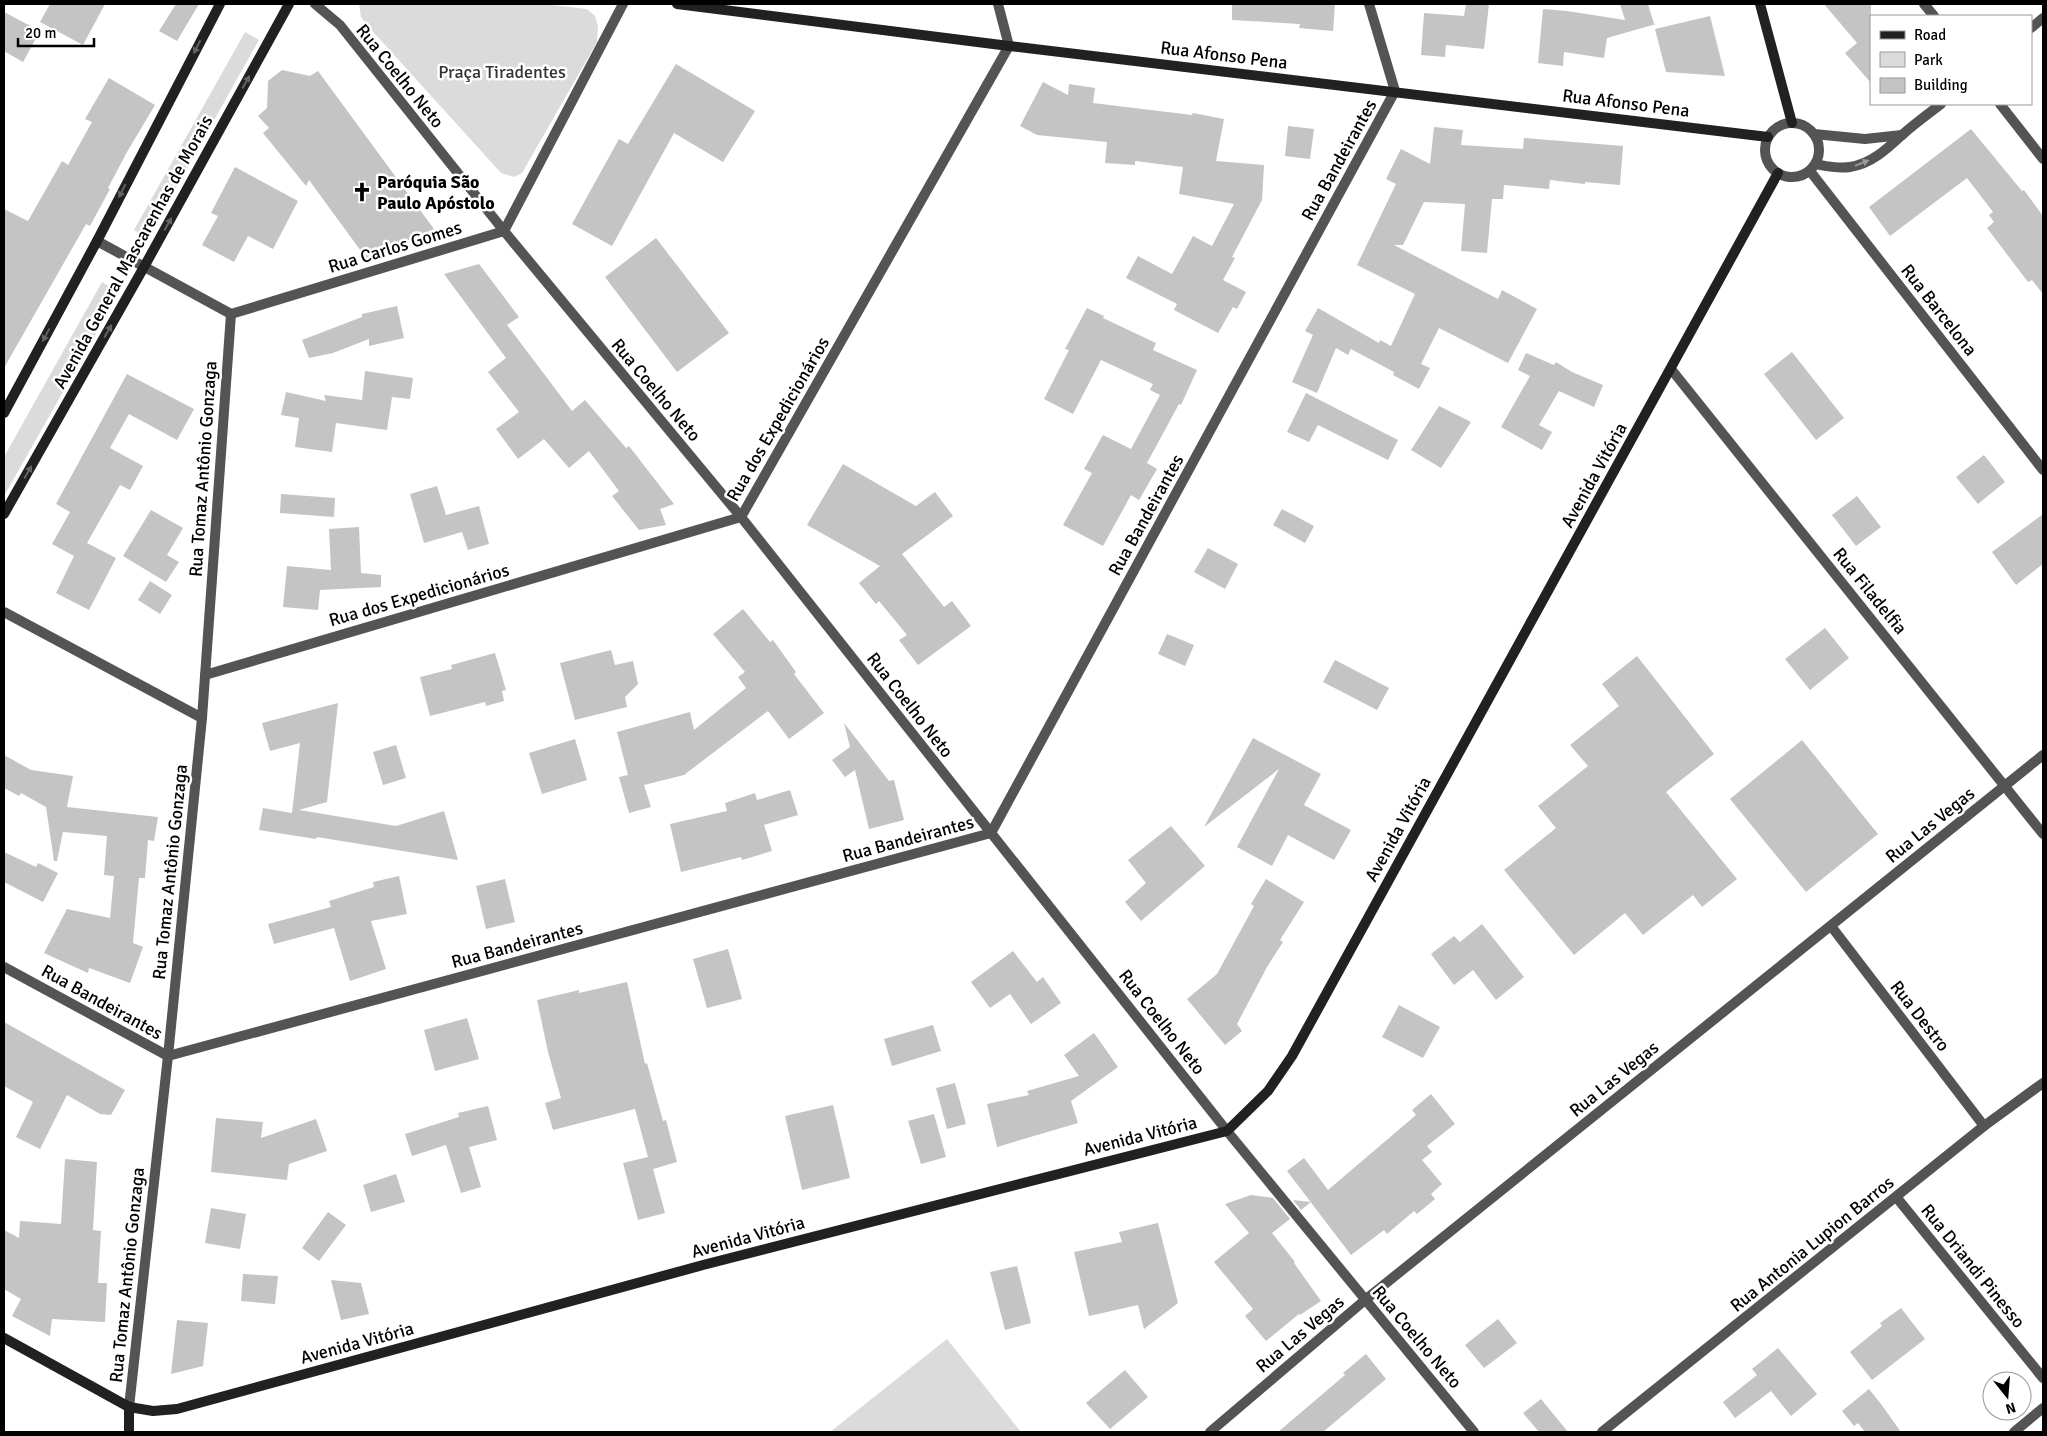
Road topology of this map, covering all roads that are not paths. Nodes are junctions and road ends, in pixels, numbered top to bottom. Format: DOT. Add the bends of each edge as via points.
graph roads {
  1 [pos="220,4"];
  2 [pos="289,4"];
  3 [pos="315,4"];
  4 [pos="623,4"];
  5 [pos="677,4"];
  6 [pos="998,4"];
  7 [pos="1369,4"];
  8 [pos="1760,4"];
  9 [pos="1924,4"];
  10 [pos="1933,15"];
  11 [pos="2043,18"];
  12 [pos="2032,27"];
  13 [pos="1009,46"];
  14 [pos="1395,91"];
  15 [pos="1940,105"];
  16 [pos="2001,105"];
  17 [pos="1792,123"];
  18 [pos="1814,134"];
  19 [pos="1902,135"];
  20 [pos="1768,137"];
  21 [pos="2043,159"];
  22 [pos="1812,167"];
  23 [pos="1778,173"];
  24 [pos="504,231"];
  25 [pos="97,241"];
  26 [pos="144,267"];
  27 [pos="231,314"];
  28 [pos="1671,368"];
  29 [pos="4,413"];
  30 [pos="2043,470"];
  31 [pos="4,514"];
  32 [pos="741,518"];
  33 [pos="4,612"];
  34 [pos="205,675"];
  35 [pos="202,718"];
  36 [pos="2043,755"];
  37 [pos="2005,786"];
  38 [pos="991,833"];
  39 [pos="2043,834"];
  40 [pos="1830,926"];
  41 [pos="4,967"];
  42 [pos="168,1056"];
  43 [pos="2043,1083"];
  44 [pos="1984,1126"];
  45 [pos="1227,1131"];
  46 [pos="1897,1198"];
  47 [pos="1365,1300"];
  48 [pos="4,1338"];
  49 [pos="2043,1378"];
  50 [pos="129,1407"];
  51 [pos="2043,1408"];
  52 [pos="129,1432"];
  53 [pos="1210,1432"];
  54 [pos="1474,1432"];
  55 [pos="1602,1432"];
  56 [pos="2014,1432"];
  1 -- 25 [label="street, Avenida General Mascarenhas de Morais, one-way"];
  26 -- 2 [label="street, Avenida General Mascarenhas de Morais, one-way"];
  3 -- 24 [label="street, Rua Coelho Neto" via="340,25"];
  4 -- 24 [label="street"];
  5 -- 13 [label="street, Rua Afonso Pena"];
  6 -- 13 [label="street"];
  7 -- 14 [label="street, Rua Bandeirantes"];
  8 -- 17 [label="street"];
  9 -- 10 [label="street"];
  11 -- 12 [label="street"];
  13 -- 14 [label="street, Rua Afonso Pena"];
  13 -- 32 [label="street, Rua dos Expedicionários"];
  14 -- 20 [label="street, Rua Afonso Pena"];
  14 -- 38 [label="street, Rua Bandeirantes"];
  15 -- 19 [label="street"];
  16 -- 21 [label="street"];
  17 -- 18 [label="street" via="1808,128"];
  17 -- 20 [label="street" via="1778,126"];
  18 -- 19 [label="street" via="1865,139"];
  18 -- 22 [label="street" via="1819,149"];
  22 -- 19 [label="street, one-way" via="1851,167 1885,152"];
  20 -- 23 [label="street" via="1765,153 1771,168"];
  22 -- 23 [label="street" via="1798,176"];
  22 -- 30 [label="street, Rua Barcelona"];
  23 -- 28 [label="street, Avenida Vitória"];
  24 -- 27 [label="street, Rua Carlos Gomes"];
  24 -- 32 [label="street, Rua Coelho Neto"];
  25 -- 26 [label="street"];
  25 -- 29 [label="street, Avenida General Mascarenhas de Morais, one-way"];
  26 -- 27 [label="street"];
  31 -- 26 [label="street, Avenida General Mascarenhas de Morais, one-way"];
  27 -- 34 [label="street, Rua Tomaz Antônio Gonzaga"];
  28 -- 37 [label="street, Rua Filadelfia"];
  28 -- 45 [label="street, Avenida Vitória" via="1292,1056 1268,1091"];
  32 -- 34 [label="street, Rua dos Expedicionários"];
  32 -- 38 [label="street, Rua Coelho Neto"];
  33 -- 35 [label="street"];
  34 -- 35 [label="street, Rua Tomaz Antônio Gonzaga"];
  35 -- 42 [label="street, Rua Tomaz Antônio Gonzaga"];
  36 -- 37 [label="street, Rua Las Vegas"];
  37 -- 39 [label="street, Rua Filadelfia"];
  37 -- 40 [label="street, Rua Las Vegas"];
  38 -- 42 [label="street, Rua Bandeirantes"];
  38 -- 45 [label="street, Rua Coelho Neto"];
  40 -- 44 [label="street, Rua Destro"];
  40 -- 47 [label="street, Rua Las Vegas"];
  41 -- 42 [label="street, Rua Bandeirantes"];
  42 -- 50 [label="street, Rua Tomaz Antônio Gonzaga"];
  43 -- 44 [label="street, Rua Antonia Lupion Barros"];
  44 -- 46 [label="street, Rua Antonia Lupion Barros"];
  45 -- 47 [label="street, Rua Coelho Neto"];
  45 -- 50 [label="street, Avenida Vitória" via="703,1265 177,1409 153,1412"];
  46 -- 49 [label="street, Rua Driandi Pinesso"];
  46 -- 55 [label="street, Rua Antonia Lupion Barros"];
  47 -- 53 [label="street, Rua Las Vegas"];
  47 -- 54 [label="street, Rua Coelho Neto"];
  48 -- 50 [label="street, Avenida Vitória"];
  50 -- 52 [label="street, Rua Tomaz Antônio Gonzaga"];
  51 -- 56 [label="street"];
}
